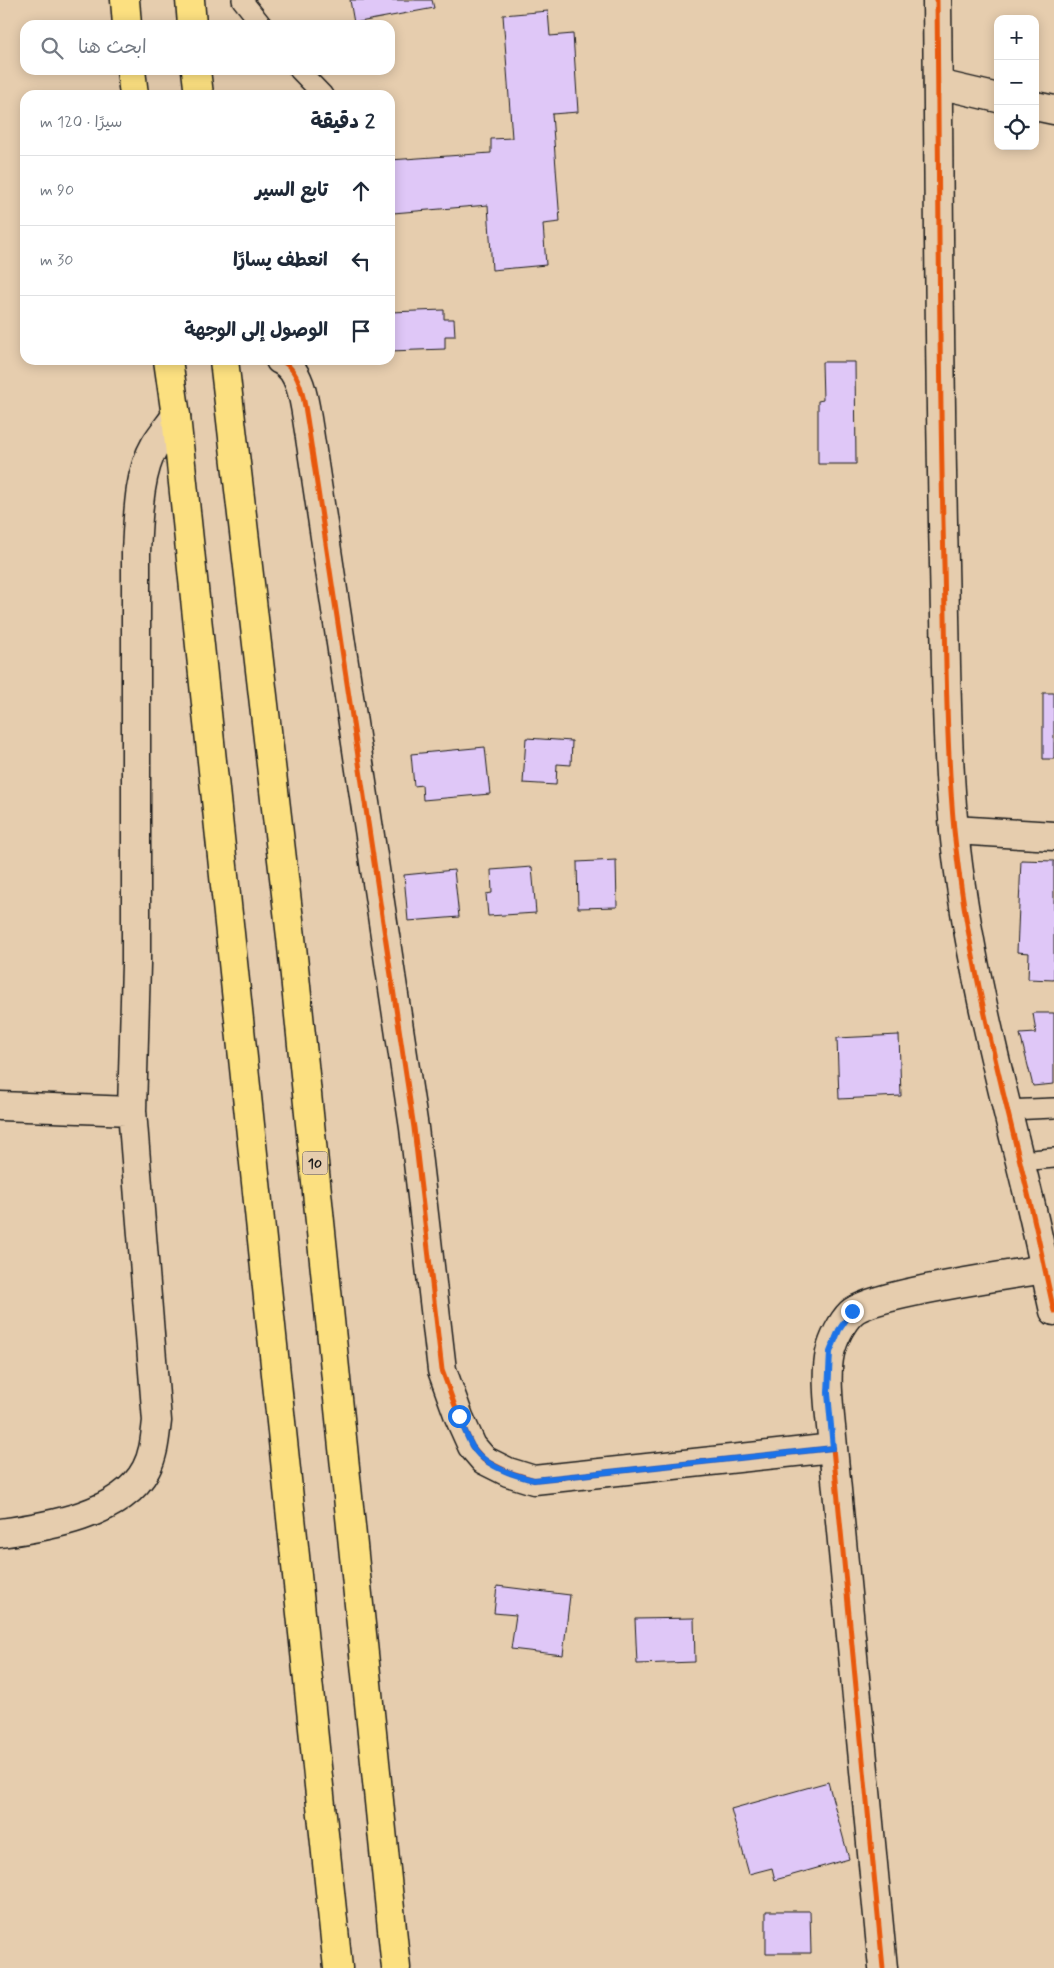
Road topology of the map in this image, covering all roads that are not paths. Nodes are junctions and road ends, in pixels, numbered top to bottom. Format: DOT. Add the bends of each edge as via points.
graph roads {
  1 [pos="124,0"];
  2 [pos="190,0"];
  3 [pos="242,0"];
  4 [pos="937,0"];
  5 [pos="126,20"];
  6 [pos="192,20"];
  7 [pos="258,20"];
  8 [pos="132,75"];
  9 [pos="197,75"];
  10 [pos="304,75"];
  11 [pos="938,84"];
  12 [pos="134,90"];
  13 [pos="198,90"];
  14 [pos="318,90"];
  15 [pos="994,97"];
  16 [pos="1039,107"];
  17 [pos="1054,110"];
  18 [pos="169,365"];
  19 [pos="225,365"];
  20 [pos="287,365"];
  21 [pos="176,416"];
  22 [pos="954,830"];
  23 [pos="1054,836"];
  24 [pos="0,1106"];
  25 [pos="1054,1108"];
  26 [pos="1007,1110"];
  27 [pos="132,1111"];
  28 [pos="1054,1158"];
  29 [pos="1020,1161"];
  30 [pos="1044,1269"];
  31 [pos="1054,1311"];
  32 [pos="833,1448"];
  33 [pos="0,1533"];
  34 [pos="338,1968"];
  35 [pos="396,1968"];
  36 [pos="883,1968"];
  1 -- 5 [label="highway"];
  2 -- 6 [label="highway"];
  3 -- 7 [label="lane"];
  4 -- 11 [label="street"];
  8 -- 12 [label="highway"];
  9 -- 13 [label="highway"];
  10 -- 14 [label="lane"];
  11 -- 15 [label="street"];
  11 -- 22 [label="street" via="941,441"];
  16 -- 17 [label="street"];
  18 -- 21 [label="highway"];
  19 -- 35 [label="highway, 10" via="292,937"];
  20 -- 32 [label="street" via="295,374 302,391 309,431 414,1128 442,1370 472,1446 484,1460 534,1480"];
  21 -- 27 [label="street" via="155,446 147,465 139,505 136,552 136,964"];
  21 -- 34 [label="highway"];
  22 -- 23 [label="street"];
  22 -- 26 [label="street" via="969,930"];
  24 -- 27 [label="street"];
  25 -- 26 [label="lane"];
  26 -- 29 [label="street"];
  27 -- 33 [label="street" via="156,1411 154,1448 141,1477 120,1498 93,1512"];
  28 -- 29 [label="lane"];
  29 -- 30 [label="street"];
  30 -- 31 [label="street"];
  30 -- 32 [label="street" via="886,1298 852,1311 830,1352 828,1393"];
  32 -- 36 [label="street"];
}
